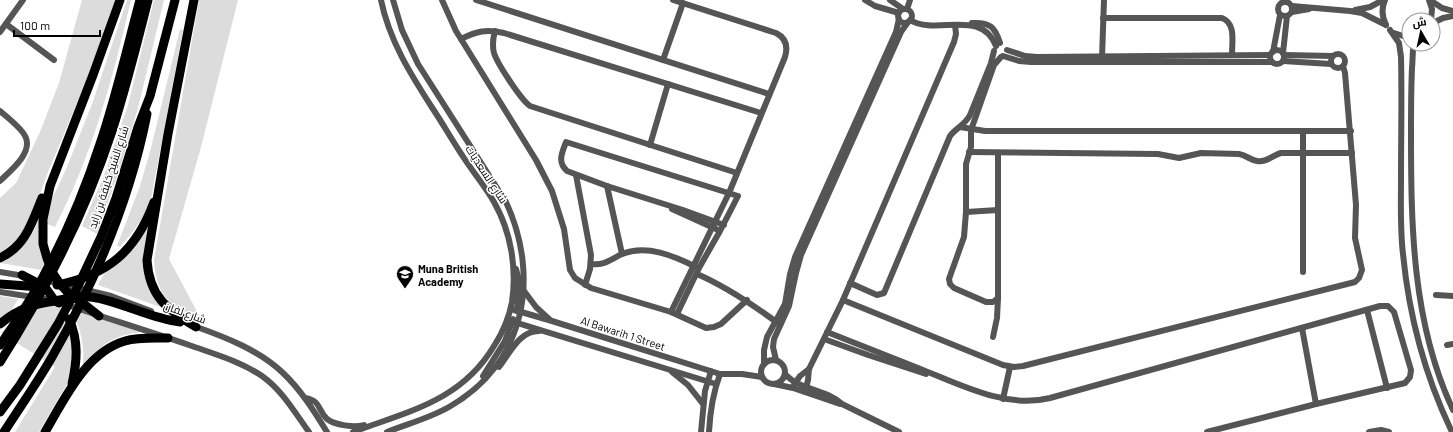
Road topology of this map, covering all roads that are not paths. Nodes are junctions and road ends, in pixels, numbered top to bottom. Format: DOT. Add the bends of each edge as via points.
graph roads {
  1 [pos="23,0"];
  2 [pos="120,0"];
  3 [pos="140,0"];
  4 [pos="148,0"];
  5 [pos="175,0"];
  6 [pos="194,0"];
  7 [pos="382,0"];
  8 [pos="393,0"];
  9 [pos="442,0"];
  10 [pos="476,0"];
  11 [pos="673,0"];
  12 [pos="865,0"];
  13 [pos="890,0"];
  14 [pos="910,0"];
  15 [pos="1104,0"];
  16 [pos="1384,0"];
  17 [pos="1430,0"];
  18 [pos="1283,1"];
  19 [pos="683,3"];
  20 [pos="693,3"];
  21 [pos="1350,11"];
  22 [pos="1453,11"];
  23 [pos="902,12"];
  24 [pos="1290,12"];
  25 [pos="1431,12"];
  26 [pos="1280,15"];
  27 [pos="1453,16"];
  28 [pos="1103,18"];
  29 [pos="1441,19"];
  30 [pos="909,21"];
  31 [pos="6,24"];
  32 [pos="955,25"];
  33 [pos="1388,28"];
  34 [pos="495,31"];
  35 [pos="0,32"];
  36 [pos="1401,35"];
  37 [pos="461,39"];
  38 [pos="996,47"];
  39 [pos="1007,50"];
  40 [pos="1413,52"];
  41 [pos="1272,53"];
  42 [pos="1232,54"];
  43 [pos="1002,56"];
  44 [pos="1283,56"];
  45 [pos="1333,56"];
  46 [pos="1102,59"];
  47 [pos="1301,59"];
  48 [pos="54,60"];
  49 [pos="663,60"];
  50 [pos="1272,62"];
  51 [pos="1331,64"];
  52 [pos="1343,66"];
  53 [pos="668,84"];
  54 [pos="769,94"];
  55 [pos="0,111"];
  56 [pos="761,113"];
  57 [pos="960,127"];
  58 [pos="971,130"];
  59 [pos="1351,131"];
  60 [pos="1303,132"];
  61 [pos="850,140"];
  62 [pos="650,145"];
  63 [pos="969,152"];
  64 [pos="998,153"];
  65 [pos="1303,153"];
  66 [pos="1352,153"];
  67 [pos="737,173"];
  68 [pos="576,175"];
  69 [pos="0,181"];
  70 [pos="50,186"];
  71 [pos="607,186"];
  72 [pos="159,188"];
  73 [pos="87,191"];
  74 [pos="729,193"];
  75 [pos="120,199"];
  76 [pos="998,210"];
  77 [pos="966,212"];
  78 [pos="714,225"];
  79 [pos="722,228"];
  80 [pos="622,254"];
  81 [pos="0,258"];
  82 [pos="591,264"];
  83 [pos="693,265"];
  84 [pos="698,271"];
  85 [pos="0,272"];
  86 [pos="1303,272"];
  87 [pos="22,275"];
  88 [pos="850,283"];
  89 [pos="0,284"];
  90 [pos="60,284"];
  91 [pos="585,285"];
  92 [pos="45,287"];
  93 [pos="524,291"];
  94 [pos="0,292"];
  95 [pos="1436,295"];
  96 [pos="71,296"];
  97 [pos="1453,296"];
  98 [pos="998,298"];
  99 [pos="747,300"];
  100 [pos="843,300"];
  101 [pos="55,301"];
  102 [pos="516,310"];
  103 [pos="1367,310"];
  104 [pos="674,313"];
  105 [pos="99,316"];
  106 [pos="513,321"];
  107 [pos="552,321"];
  108 [pos="180,322"];
  109 [pos="778,323"];
  110 [pos="0,324"];
  111 [pos="196,327"];
  112 [pos="1302,328"];
  113 [pos="546,332"];
  114 [pos="827,332"];
  115 [pos="993,337"];
  116 [pos="168,338"];
  117 [pos="824,339"];
  118 [pos="0,345"];
  119 [pos="869,352"];
  120 [pos="776,360"];
  121 [pos="0,362"];
  122 [pos="764,364"];
  123 [pos="1010,367"];
  124 [pos="669,369"];
  125 [pos="809,369"];
  126 [pos="711,371"];
  127 [pos="720,374"];
  128 [pos="785,374"];
  129 [pos="762,377"];
  130 [pos="707,381"];
  131 [pos="796,382"];
  132 [pos="716,384"];
  133 [pos="773,384"];
  134 [pos="71,388"];
  135 [pos="793,388"];
  136 [pos="1387,388"];
  137 [pos="474,389"];
  138 [pos="806,389"];
  139 [pos="306,398"];
  140 [pos="1004,399"];
  141 [pos="703,404"];
  142 [pos="1316,404"];
  143 [pos="1453,410"];
  144 [pos="0,412"];
  145 [pos="388,419"];
  146 [pos="4,432"];
  147 [pos="45,432"];
  148 [pos="309,432"];
  149 [pos="328,432"];
  150 [pos="353,432"];
  151 [pos="387,432"];
  152 [pos="701,432"];
  153 [pos="709,432"];
  154 [pos="899,432"];
  155 [pos="1207,432"];
  156 [pos="1369,432"];
  157 [pos="1389,432"];
  158 [pos="1452,432"];
  1 -- 31 [label="street"];
  2 -- 70 [label="highway"];
  3 -- 73 [label="highway, شارع الشيخ خليفة بن زايد"];
  4 -- 73 [label="highway" via="121,104 103,158"];
  5 -- 75 [label="highway" via="150,96 144,133"];
  6 -- 72 [label="highway"];
  7 -- 102 [label="street, شارع السعديات" via="397,46 412,76 500,212 514,267 518,272"];
  8 -- 93 [label="street, شارع السعديات" via="402,30 418,64 512,215 522,246"];
  9 -- 37 [label="street"];
  10 -- 49 [label="street"];
  11 -- 19 [label="street"];
  12 -- 23 [label="street" via="875,6"];
  13 -- 23 [label="street"];
  14 -- 23 [label="street"];
  15 -- 28 [label="street"];
  16 -- 21 [label="street" via="1370,7"];
  16 -- 33 [label="street" via="1382,15"];
  17 -- 22 [label="street" via="1442,8"];
  17 -- 25 [label="street"];
  18 -- 24 [label="street" via="1289,3"];
  18 -- 26 [label="street" via="1277,9"];
  19 -- 20 [label="street"];
  19 -- 49 [label="street"];
  20 -- 54 [label="street" via="781,36 786,51"];
  21 -- 24 [label="street" via="1311,8"];
  21 -- 33 [label="street" via="1362,13"];
  23 -- 30 [label="street" via="904,22"];
  23 -- 30 [label="street" via="911,13"];
  23 -- 61 [label="street"];
  24 -- 26 [label="street"];
  24 -- 44 [label="street"];
  26 -- 41 [label="street"];
  27 -- 29 [label="street"];
  28 -- 42 [label="street" via="1222,18 1227,20 1232,28"];
  28 -- 46 [label="street"];
  30 -- 32 [label="street" via="926,26"];
  30 -- 61 [label="street" via="901,32"];
  31 -- 35 [label="street"];
  31 -- 48 [label="street"];
  32 -- 38 [label="street" via="982,29 989,34"];
  32 -- 88 [label="street" via="954,42"];
  33 -- 36 [label="street"];
  33 -- 158 [label="street" via="1399,43 1401,57 1401,220 1406,283 1422,356 1436,397"];
  34 -- 37 [label="street" via="476,32"];
  34 -- 53 [label="street"];
  34 -- 62 [label="street" via="495,55 527,104"];
  37 -- 91 [label="street" via="536,160 552,191 566,238 570,270 575,278"];
  38 -- 39 [label="street" via="1005,45"];
  38 -- 43 [label="street" via="996,55"];
  38 -- 57 [label="street" via="970,116"];
  39 -- 43 [label="street"];
  39 -- 46 [label="street" via="1031,56"];
  40 -- 143 [label="street" via="1411,219 1416,278 1434,359"];
  41 -- 42 [label="street"];
  41 -- 44 [label="street" via="1279,50"];
  41 -- 50 [label="street"];
  42 -- 46 [label="street"];
  43 -- 46 [label="street" via="1025,62"];
  43 -- 58 [label="street" via="994,65"];
  44 -- 47 [label="street"];
  44 -- 50 [label="street" via="1276,64"];
  45 -- 47 [label="street"];
  45 -- 51 [label="street"];
  45 -- 52 [label="street" via="1342,56 1345,60"];
  46 -- 50 [label="street"];
  47 -- 51 [label="street"];
  49 -- 54 [label="street"];
  51 -- 52 [label="street" via="1337,68"];
  52 -- 59 [label="street"];
  53 -- 56 [label="street"];
  53 -- 62 [label="street"];
  54 -- 56 [label="street"];
  55 -- 69 [label="street" via="21,131 26,138 27,147 25,153"];
  56 -- 67 [label="street"];
  57 -- 58 [label="street"];
  57 -- 88 [label="street" via="950,136 884,293 877,295"];
  58 -- 60 [label="street"];
  58 -- 63 [label="street"];
  59 -- 60 [label="street"];
  59 -- 66 [label="street"];
  60 -- 65 [label="street"];
  61 -- 109 [label="street" via="792,268 785,304"];
  62 -- 67 [label="street"];
  63 -- 64 [label="street"];
  63 -- 77 [label="street" via="966,164"];
  64 -- 65 [label="street" via="1158,154 1179,158 1201,153 1239,154 1259,161 1281,153"];
  64 -- 76 [label="street"];
  65 -- 66 [label="street"];
  65 -- 86 [label="street"];
  66 -- 123 [label="street" via="1356,205 1355,238 1362,270 1355,282 1023,366"];
  67 -- 74 [label="street"];
  68 -- 71 [label="street"];
  68 -- 74 [label="street" via="565,169 561,162 566,142"];
  68 -- 82 [label="street"];
  70 -- 81 [label="highway" via="26,236 17,247"];
  70 -- 90 [label="highway" via="43,219 43,244 49,265"];
  71 -- 78 [label="street" via="669,206 678,212"];
  71 -- 80 [label="street"];
  72 -- 90 [label="highway" via="142,229 120,256 92,275"];
  72 -- 111 [label="highway" via="148,253 150,281 168,308"];
  73 -- 118 [label="highway, شارع الشيخ خليفة بن زايد" via="28,302"];
  73 -- 121 [label="highway" via="52,272"];
  74 -- 78 [label="street"];
  74 -- 79 [label="street" via="738,196"];
  75 -- 144 [label="highway, شارع الشيخ خليفة بن زايد" via="58,324"];
  75 -- 146 [label="highway" via="86,294 52,356"];
  76 -- 77 [label="street"];
  76 -- 98 [label="street"];
  77 -- 98 [label="street" via="964,237 949,281 954,288 988,302"];
  78 -- 79 [label="street"];
  78 -- 83 [label="street"];
  79 -- 84 [label="street"];
  80 -- 82 [label="street" via="605,263"];
  80 -- 83 [label="street" via="655,251"];
  82 -- 91 [label="street"];
  83 -- 84 [label="street"];
  83 -- 104 [label="street"];
  84 -- 99 [label="street"];
  84 -- 104 [label="street"];
  85 -- 87 [label="street, شارع لفان"];
  87 -- 90 [label="street, شارع لفان"];
  87 -- 92 [label="highway"];
  88 -- 100 [label="street"];
  89 -- 92 [label="highway"];
  90 -- 92 [label="highway"];
  90 -- 96 [label="highway"];
  90 -- 108 [label="street, شارع لفان" via="111,296"];
  91 -- 104 [label="street"];
  92 -- 101 [label="highway"];
  93 -- 102 [label="street, شارع السعديات"];
  93 -- 107 [label="street" via="536,307"];
  94 -- 101 [label="street"];
  95 -- 97 [label="street"];
  96 -- 101 [label="highway"];
  96 -- 105 [label="highway"];
  96 -- 108 [label="highway" via="107,300 156,317"];
  98 -- 115 [label="street"];
  99 -- 104 [label="street" via="724,322 714,327 703,327"];
  99 -- 109 [label="street"];
  100 -- 114 [label="street"];
  100 -- 123 [label="street"];
  101 -- 105 [label="street"];
  101 -- 110 [label="highway" via="25,307"];
  101 -- 134 [label="highway" via="63,307 74,333 77,356"];
  102 -- 106 [label="street, شارع السعديات"];
  102 -- 106 [label="street, شارع السعديات"];
  102 -- 107 [label="street, Al Bawarih 1 Street"];
  103 -- 112 [label="street"];
  103 -- 136 [label="street"];
  103 -- 136 [label="street" via="1386,306 1393,309 1411,370 1407,382"];
  105 -- 116 [label="street"];
  106 -- 113 [label="street, Al Bawarih 1 Street"];
  106 -- 137 [label="street, شارع السعديات" via="513,337 504,354"];
  106 -- 145 [label="street, شارع السعديات" via="467,380 431,403"];
  107 -- 126 [label="street, Al Bawarih 1 Street"];
  108 -- 111 [label="street, شارع لفان"];
  109 -- 120 [label="street" via="773,343"];
  109 -- 122 [label="street" via="766,344"];
  111 -- 139 [label="street, شارع لفان" via="254,352 282,372"];
  112 -- 140 [label="street" via="1042,400"];
  112 -- 142 [label="street"];
  113 -- 124 [label="street, Al Bawarih 1 Street"];
  113 -- 137 [label="street" via="531,332 521,338 490,378"];
  114 -- 117 [label="street"];
  114 -- 119 [label="street"];
  116 -- 134 [label="highway" via="132,339 112,345 95,358"];
  116 -- 148 [label="street" via="223,357 263,377 288,403"];
  117 -- 119 [label="street"];
  117 -- 125 [label="street"];
  119 -- 140 [label="street"];
  120 -- 122 [label="street"];
  120 -- 128 [label="street" via="784,367"];
  122 -- 129 [label="street" via="761,370"];
  123 -- 140 [label="street"];
  124 -- 130 [label="street, Al Bawarih 1 Street"];
  124 -- 141 [label="street" via="688,385"];
  125 -- 131 [label="street"];
  125 -- 138 [label="street"];
  126 -- 127 [label="street, Al Bawarih 1 Street"];
  126 -- 130 [label="street"];
  127 -- 129 [label="street, Al Bawarih 1 Street"];
  127 -- 132 [label="street"];
  128 -- 131 [label="street"];
  128 -- 133 [label="street" via="782,380"];
  129 -- 133 [label="street" via="766,382"];
  130 -- 132 [label="street, Al Bawarih 1 Street"];
  130 -- 141 [label="street"];
  131 -- 135 [label="street"];
  131 -- 138 [label="street"];
  132 -- 153 [label="street"];
  133 -- 135 [label="street"];
  134 -- 147 [label="highway"];
  135 -- 138 [label="street"];
  136 -- 142 [label="street"];
  137 -- 151 [label="street, شارع السعديات" via="436,413"];
  138 -- 154 [label="street"];
  139 -- 145 [label="street" via="316,402 327,419 350,426"];
  139 -- 149 [label="street, شارع لفان"];
  141 -- 152 [label="street"];
  142 -- 155 [label="street"];
  145 -- 150 [label="street, شارع السعديات"];
  156 -- 157 [label="street"];
}
